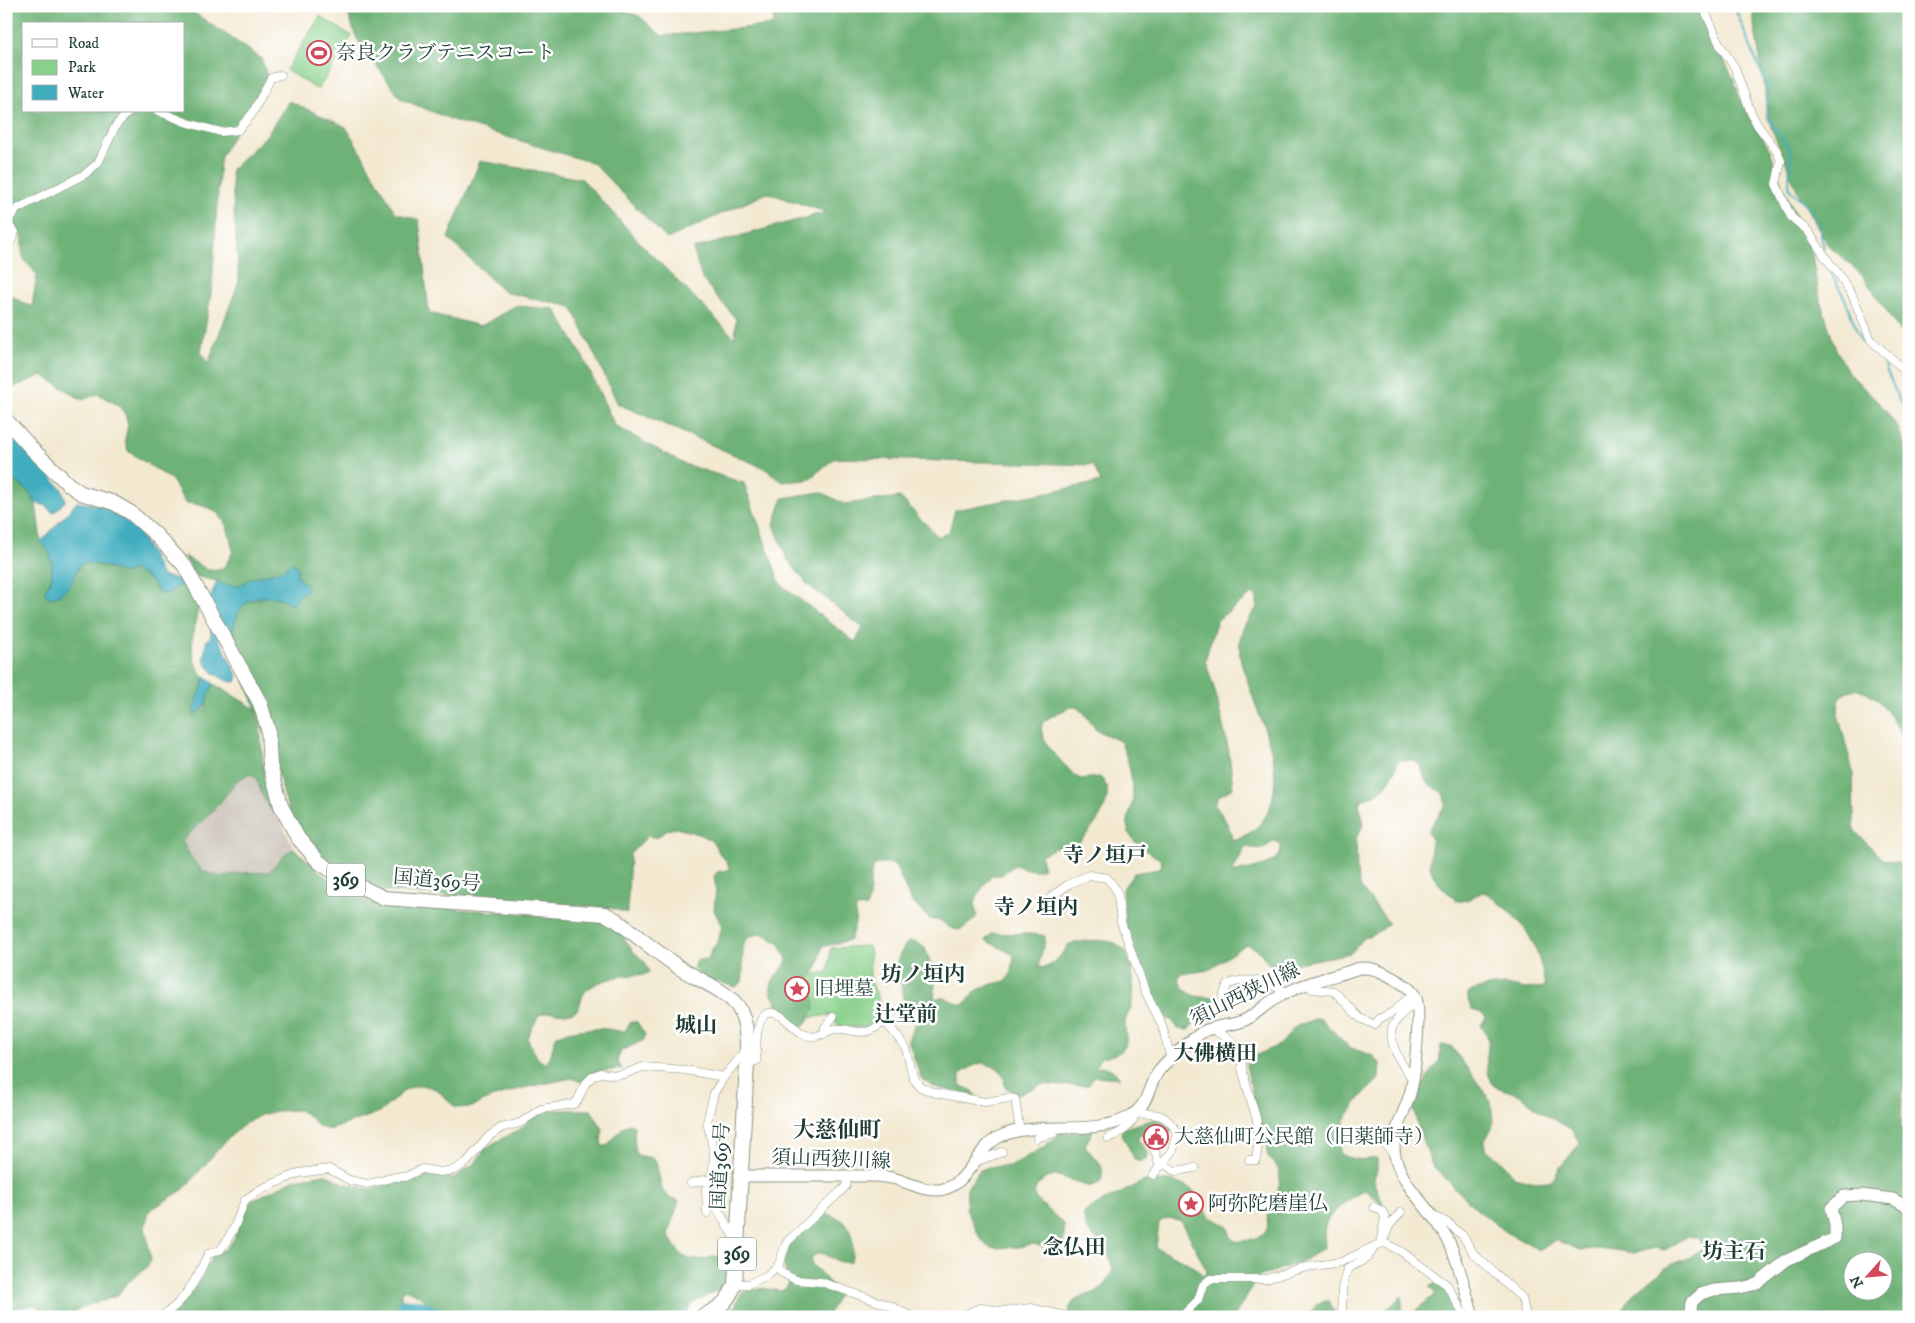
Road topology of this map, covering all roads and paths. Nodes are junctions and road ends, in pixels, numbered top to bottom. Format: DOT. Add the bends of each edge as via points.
graph roads {
  1 [pos="1702,6"];
  2 [pos="281,75"];
  3 [pos="129,112"];
  4 [pos="160,112"];
  5 [pos="6,223"];
  6 [pos="6,252"];
  7 [pos="1909,374"];
  8 [pos="6,420"];
  9 [pos="1051,897"];
  10 [pos="1308,984"];
  11 [pos="1286,992"];
  12 [pos="1223,996"];
  13 [pos="1415,997"];
  14 [pos="833,1017"];
  15 [pos="1211,1028"];
  16 [pos="824,1034"];
  17 [pos="747,1040"];
  18 [pos="1171,1059"];
  19 [pos="747,1063"];
  20 [pos="724,1077"];
  21 [pos="1412,1079"];
  22 [pos="1135,1114"];
  23 [pos="1057,1129"];
  24 [pos="1020,1131"];
  25 [pos="1037,1138"];
  26 [pos="1108,1138"];
  27 [pos="1372,1138"];
  28 [pos="1154,1149"];
  29 [pos="1002,1152"];
  30 [pos="1394,1154"];
  31 [pos="1248,1160"];
  32 [pos="973,1163"];
  33 [pos="1162,1165"];
  34 [pos="1195,1168"];
  35 [pos="1153,1175"];
  36 [pos="740,1176"];
  37 [pos="847,1177"];
  38 [pos="710,1182"];
  39 [pos="691,1183"];
  40 [pos="1374,1207"];
  41 [pos="1909,1208"];
  42 [pos="707,1212"];
  43 [pos="1402,1212"];
  44 [pos="1434,1216"];
  45 [pos="1379,1244"];
  46 [pos="738,1245"];
  47 [pos="778,1266"];
  48 [pos="735,1284"];
  49 [pos="1526,1316"];
  50 [pos="159,1317"];
  51 [pos="702,1317"];
  52 [pos="912,1317"];
  53 [pos="959,1317"];
  54 [pos="1070,1317"];
  55 [pos="1181,1317"];
  56 [pos="1342,1317"];
  57 [pos="1465,1317"];
  58 [pos="1474,1317"];
  59 [pos="1695,1317"];
  1 -- 7 [label="street" via="1735,68 1754,120 1777,151 1781,161 1776,184 1791,217 1808,231 1840,276 1853,297 1871,340"];
  2 -- 4 [label="street" via="271,78 252,114 238,130 221,132"];
  3 -- 5 [label="street" via="116,125 98,163 86,174 17,209"];
  5 -- 6 [label="street" via="15,232"];
  8 -- 17 [label="highway, 国道369号 / 369" via="68,484 80,493 114,503 131,513 184,565 260,703 268,729 270,765 281,806 298,838 319,862 384,898 605,914 678,967 726,995 740,1008"];
  9 -- 18 [label="street" via="1089,875 1107,878 1115,888 1122,922 1145,991 1162,1025"];
  10 -- 11 [label="main road, 須山西狭川線"];
  10 -- 13 [label="main road, 須山西狭川線" via="1362,968 1392,977 1411,990"];
  10 -- 13 [label="street" via="1312,989 1334,991 1360,1018 1375,1025 1379,1019"];
  11 -- 12 [label="street" via="1272,984 1239,980 1228,984"];
  11 -- 15 [label="main road, 須山西狭川線" via="1248,1019"];
  13 -- 21 [label="main road" via="1418,1013"];
  13 -- 21 [label="street" via="1391,1031 1395,1050"];
  14 -- 16 [label="street"];
  15 -- 18 [label="main road, 須山西狭川線"];
  15 -- 31 [label="street" via="1240,1050 1257,1121 1256,1160"];
  16 -- 19 [label="street" via="806,1036 781,1016 764,1016 758,1027 756,1061"];
  16 -- 24 [label="street" via="834,1029 861,1033 885,1022 906,1048 912,1077 920,1087 986,1102 1015,1099"];
  17 -- 19 [label="highway, 国道369号 / 369"];
  17 -- 20 [label="street" via="742,1055"];
  18 -- 22 [label="main road, 須山西狭川線" via="1160,1069 1144,1105"];
  19 -- 36 [label="highway, 国道369号 / 369"];
  20 -- 38 [label="street" via="714,1094 706,1122 714,1152"];
  20 -- 50 [label="street" via="643,1067 614,1076 601,1073 586,1084 574,1104 541,1109 520,1123 501,1128 488,1137 467,1162 454,1170 422,1169 405,1178 394,1177 368,1184 349,1180 329,1169 299,1173 245,1200 224,1245 208,1254 191,1286"];
  21 -- 30 [label="main road" via="1411,1092 1396,1132"];
  22 -- 23 [label="main road, 須山西狭川線" via="1097,1126"];
  22 -- 26 [label="street" via="1124,1131"];
  22 -- 33 [label="street" via="1156,1113 1169,1120 1178,1133 1174,1150"];
  23 -- 24 [label="main road, 須山西狭川線"];
  23 -- 25 [label="street"];
  24 -- 32 [label="main road, 須山西狭川線" via="993,1140"];
  27 -- 30 [label="street" via="1383,1142"];
  28 -- 33 [label="street"];
  29 -- 32 [label="street"];
  30 -- 44 [label="main road" via="1411,1191"];
  32 -- 37 [label="main road, 須山西狭川線" via="960,1180 939,1190 876,1176"];
  33 -- 34 [label="street" via="1175,1171"];
  33 -- 35 [label="street"];
  36 -- 37 [label="main road, 須山西狭川線"];
  36 -- 46 [label="highway, 国道369号 / 369"];
  37 -- 47 [label="street" via="846,1186 786,1242"];
  38 -- 39 [label="street"];
  38 -- 42 [label="street" via="706,1189"];
  38 -- 46 [label="street" via="713,1201"];
  40 -- 45 [label="street" via="1385,1216"];
  41 -- 59 [label="main road" via="1893,1199 1844,1196 1831,1208 1835,1238 1787,1260 1757,1284 1701,1294 1692,1302 1691,1310"];
  43 -- 45 [label="street"];
  44 -- 49 [label="street" via="1463,1236 1474,1254 1522,1298"];
  44 -- 58 [label="main road" via="1448,1240"];
  45 -- 55 [label="street" via="1341,1262 1307,1267 1266,1279 1210,1279 1203,1285 1198,1300"];
  45 -- 56 [label="street" via="1367,1258 1348,1269 1342,1289"];
  45 -- 57 [label="street" via="1402,1252 1447,1285"];
  46 -- 48 [label="highway, 国道369号 / 369"];
  47 -- 48 [label="street" via="748,1284"];
  47 -- 52 [label="street" via="782,1273 796,1280 821,1282 891,1306"];
  48 -- 51 [label="highway, 国道369号 / 369" via="730,1298 722,1306"];
  53 -- 54 [label="street" via="980,1308 1002,1312 1031,1308"];
}
